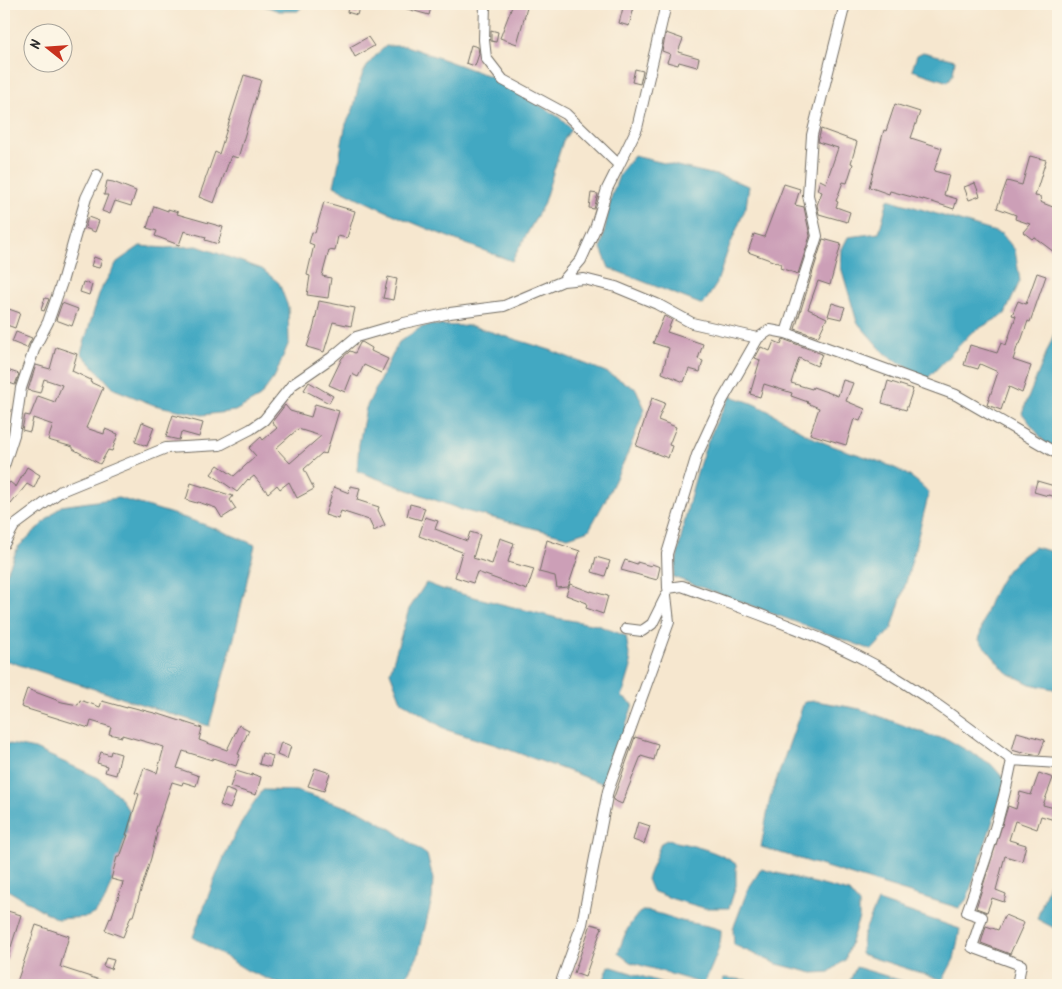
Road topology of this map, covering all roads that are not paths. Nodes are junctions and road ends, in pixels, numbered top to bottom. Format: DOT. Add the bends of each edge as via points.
graph roads {
  1 [pos="485,4"];
  2 [pos="666,4"];
  3 [pos="844,4"];
  4 [pos="619,164"];
  5 [pos="97,175"];
  6 [pos="564,281"];
  7 [pos="786,333"];
  8 [pos="758,338"];
  9 [pos="1058,454"];
  10 [pos="4,466"];
  11 [pos="4,544"];
  12 [pos="667,591"];
  13 [pos="626,629"];
  14 [pos="1012,760"];
  15 [pos="1058,763"];
  16 [pos="560,985"];
  17 [pos="1017,985"];
  1 -- 4 [label="street" via="486,58 503,80 566,114"];
  2 -- 4 [label="street" via="637,128"];
  3 -- 7 [label="street" via="812,135 808,195 817,236"];
  4 -- 6 [label="street" via="581,260"];
  5 -- 10 [label="street" via="86,198 48,322 35,347 21,388 14,435"];
  6 -- 8 [label="street" via="584,279 616,287 692,322"];
  6 -- 11 [label="street" via="504,306 450,313 356,337 292,384 264,420 251,429 220,445 166,448 61,491 14,526"];
  7 -- 8 [label="street" via="770,330"];
  7 -- 9 [label="street" via="956,396"];
  8 -- 12 [label="street" via="722,401 697,455 666,554"];
  12 -- 13 [label="street" via="652,624 642,631"];
  12 -- 14 [label="street" via="682,586 778,620 874,665 926,697"];
  12 -- 16 [label="street" via="669,622 608,791 582,924"];
  14 -- 15 [label="street"];
  14 -- 17 [label="street" via="1004,798 967,912 982,917 972,947 1022,965"];
}
